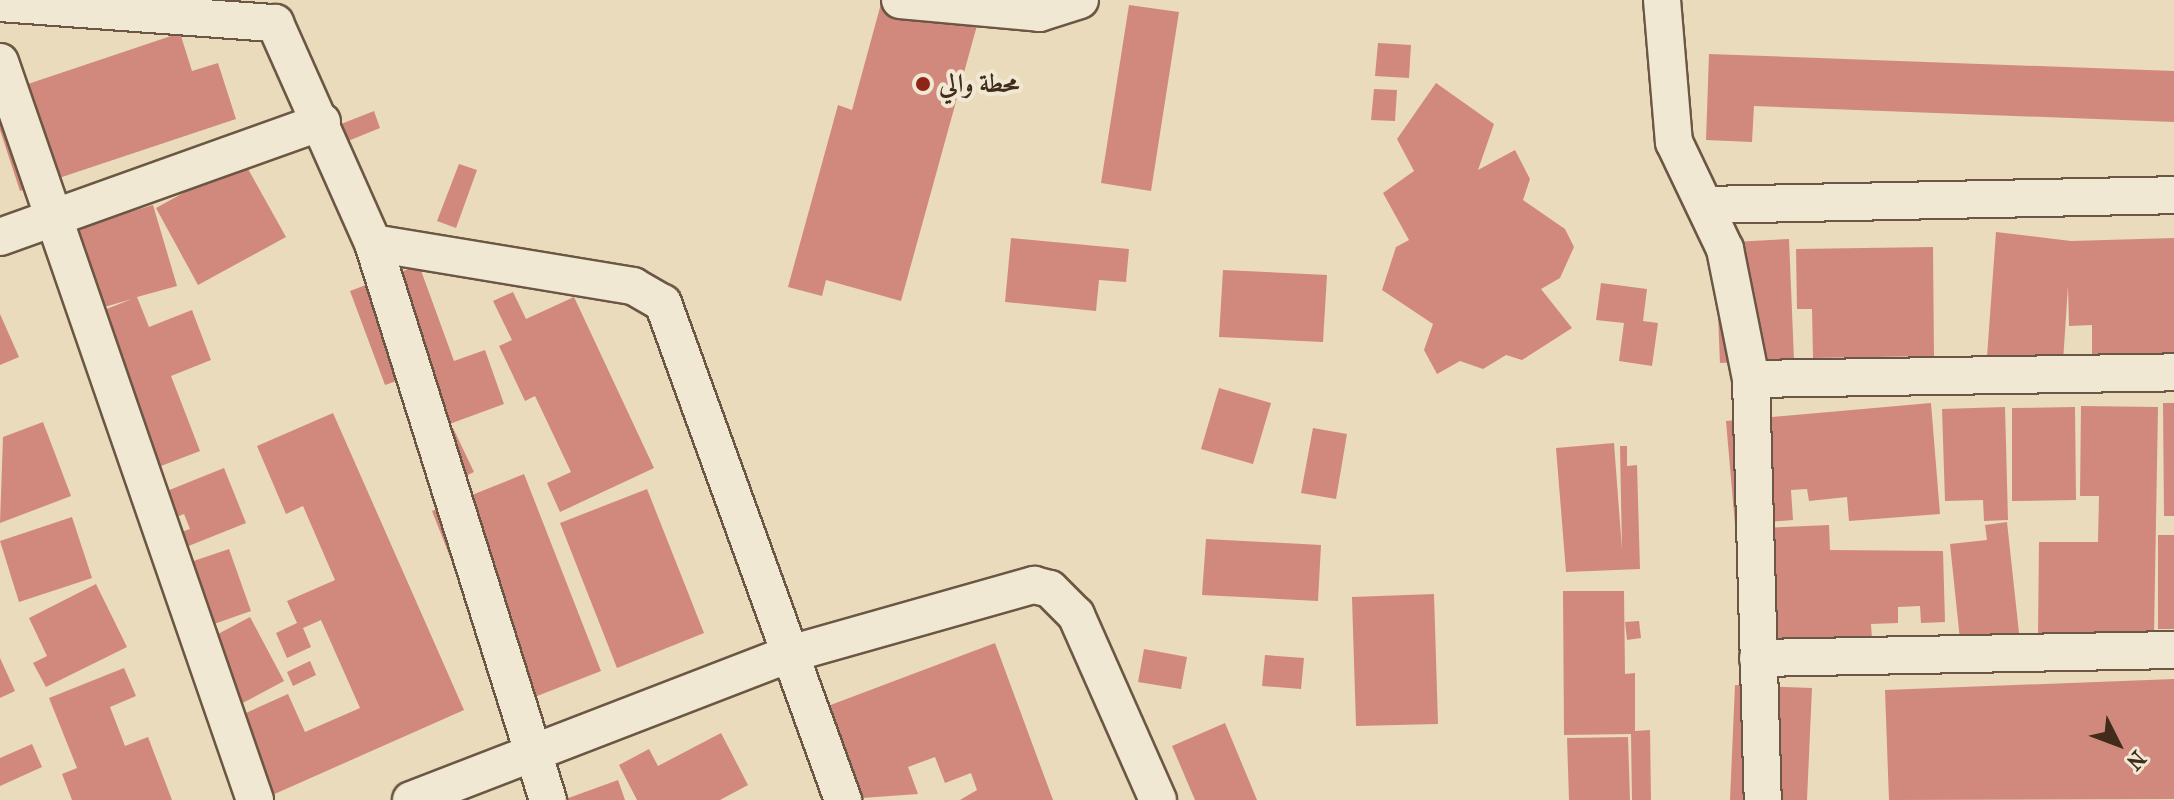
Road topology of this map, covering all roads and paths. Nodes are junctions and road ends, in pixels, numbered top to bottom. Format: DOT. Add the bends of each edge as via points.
graph roads {
  1 [pos="900,0"];
  2 [pos="1080,0"];
  3 [pos="1662,0"];
  4 [pos="0,3"];
  5 [pos="0,62"];
  6 [pos="322,122"];
  7 [pos="2174,195"];
  8 [pos="1705,205"];
  9 [pos="54,219"];
  10 [pos="0,237"];
  11 [pos="373,243"];
  12 [pos="2174,372"];
  13 [pos="1751,379"];
  14 [pos="2174,650"];
  15 [pos="786,655"];
  16 [pos="1758,658"];
  17 [pos="534,753"];
  18 [pos="255,800"];
  19 [pos="411,800"];
  20 [pos="548,800"];
  21 [pos="843,800"];
  22 [pos="1158,800"];
  23 [pos="1763,800"];
  1 -- 2 [label="street" via="1039,13"];
  3 -- 8 [label="street" via="1674,142"];
  4 -- 6 [label="street" via="265,17 281,33"];
  5 -- 9 [label="street"];
  6 -- 9 [label="street"];
  6 -- 11 [label="street"];
  7 -- 8 [label="street"];
  8 -- 13 [label="street" via="1729,262"];
  9 -- 10 [label="street"];
  9 -- 18 [label="street"];
  11 -- 15 [label="street" via="633,286 663,303 739,499"];
  11 -- 17 [label="street"];
  12 -- 13 [label="street"];
  13 -- 16 [label="street"];
  14 -- 16 [label="street"];
  15 -- 17 [label="street"];
  15 -- 21 [label="street"];
  15 -- 22 [label="street" via="1024,588 1050,589 1076,615"];
  16 -- 23 [label="street"];
  17 -- 19 [label="street"];
  17 -- 20 [label="street"];
}
